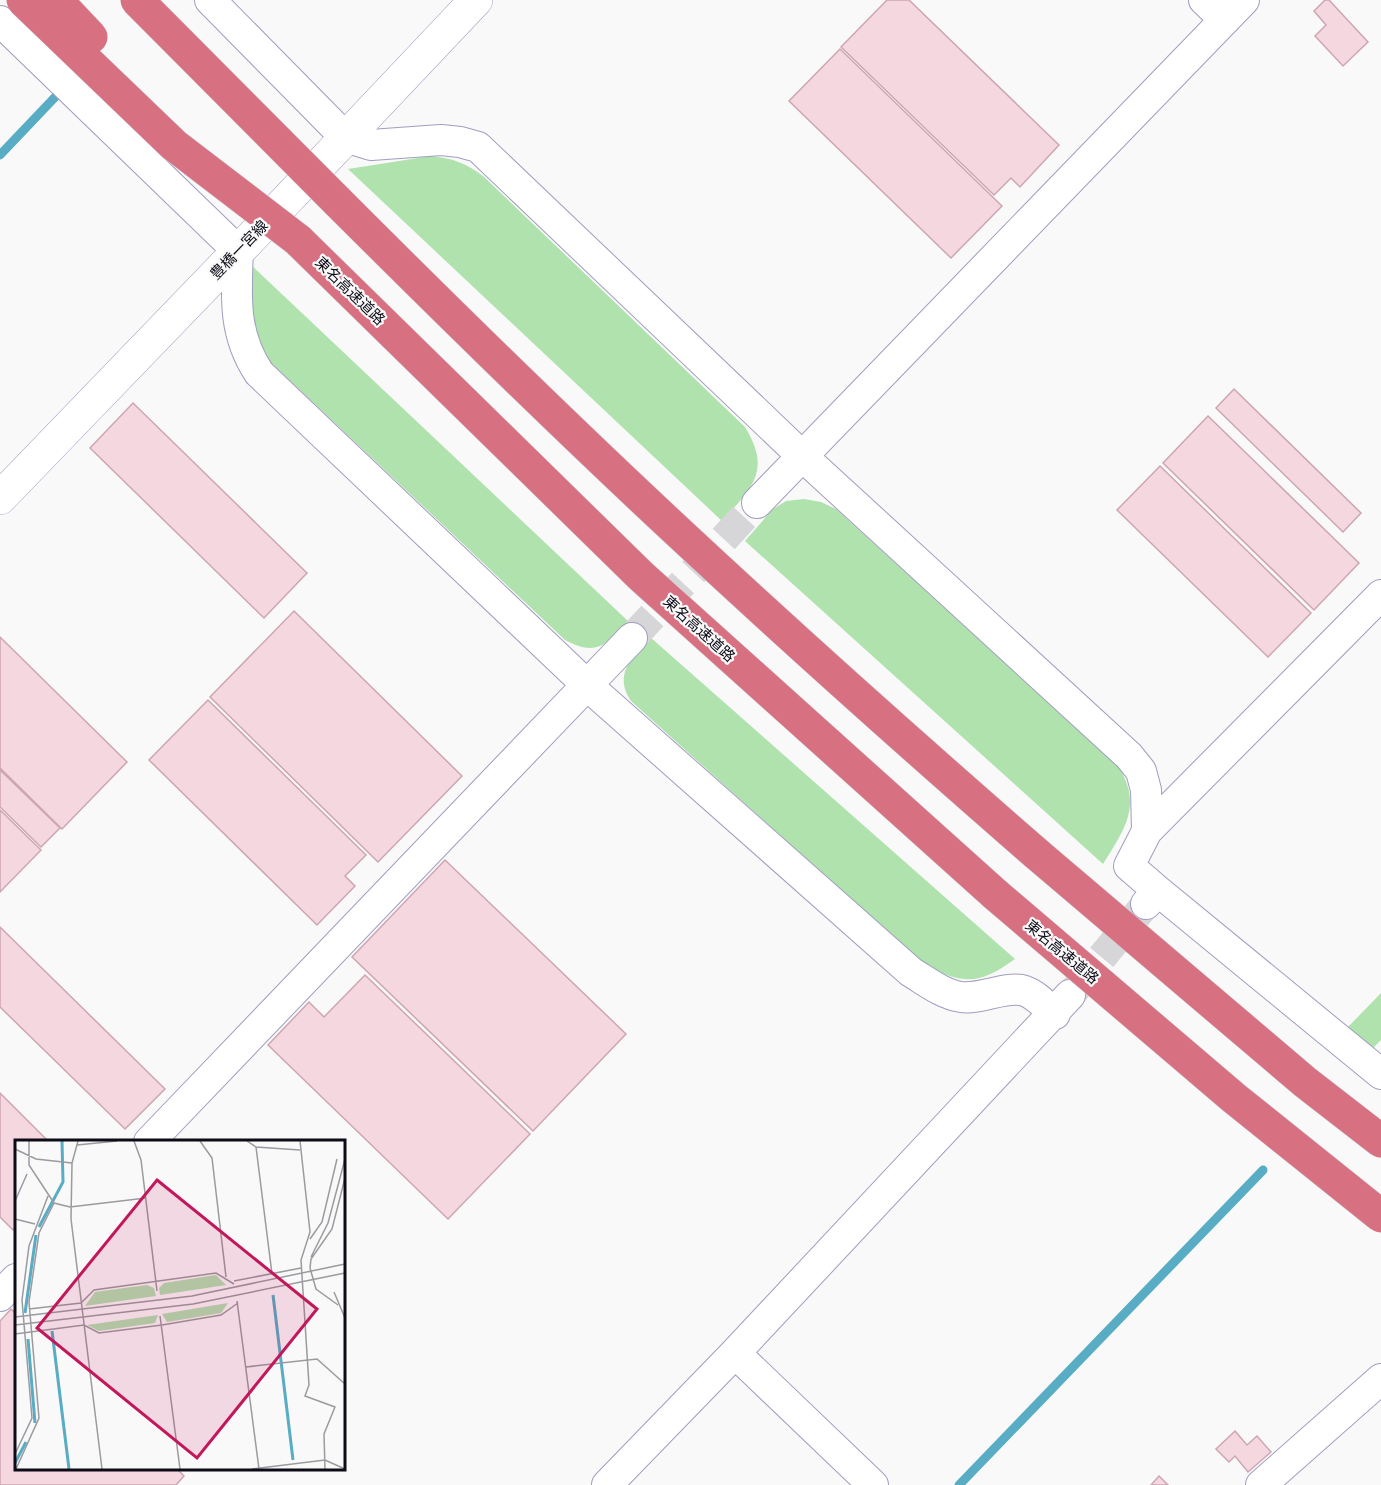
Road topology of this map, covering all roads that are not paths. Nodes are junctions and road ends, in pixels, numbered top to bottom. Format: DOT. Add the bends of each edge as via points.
graph roads {
  1 [pos="22,0"];
  2 [pos="56,0"];
  3 [pos="137,0"];
  4 [pos="210,0"];
  5 [pos="476,0"];
  6 [pos="1224,7"];
  7 [pos="0,21"];
  8 [pos="345,137"];
  9 [pos="297,240"];
  10 [pos="238,251"];
  11 [pos="801,455"];
  12 [pos="0,498"];
  13 [pos="757,503"];
  14 [pos="1381,595"];
  15 [pos="632,638"];
  16 [pos="588,686"];
  17 [pos="1148,831"];
  18 [pos="1379,1068"];
  19 [pos="151,1140"];
  20 [pos="1381,1141"];
  21 [pos="1381,1216"];
  22 [pos="15,1280"];
  23 [pos="0,1296"];
  24 [pos="735,1353"];
  25 [pos="1381,1379"];
  26 [pos="607,1485"];
  27 [pos="873,1485"];
  28 [pos="1261,1485"];
  1 -- 9 [label="highway, bridge" via="174,145"];
  2 -- 9 [label="highway, 東名高速道路, bridge" via="181,130"];
  3 -- 20 [label="highway, bridge" via="449,312 675,529 886,723 1305,1082"];
  4 -- 8 [label="street"];
  5 -- 8 [label="main road, 豊橋一宮線"];
  6 -- 11 [label="street"];
  7 -- 10 [label="street"];
  8 -- 10 [label="main road, 豊橋一宮線"];
  8 -- 11 [label="street" via="371,146 441,140 478,147"];
  9 -- 21 [label="highway, 東名高速道路, bridge" via="641,576 847,763 1234,1098"];
  10 -- 12 [label="main road, 豊橋一宮線"];
  10 -- 16 [label="street" via="236,298 242,339 259,373"];
  11 -- 13 [label="street"];
  11 -- 17 [label="street" via="1129,756 1141,771 1146,790"];
  14 -- 17 [label="street"];
  15 -- 16 [label="street"];
  16 -- 19 [label="street"];
  16 -- 24 [label="street" via="911,972 940,990 961,997 1014,990 1063,1004"];
  17 -- 18 [label="street" via="1129,866 1152,897"];
  22 -- 23 [label="street"];
  24 -- 26 [label="street"];
  24 -- 27 [label="street"];
  25 -- 28 [label="street"];
}
